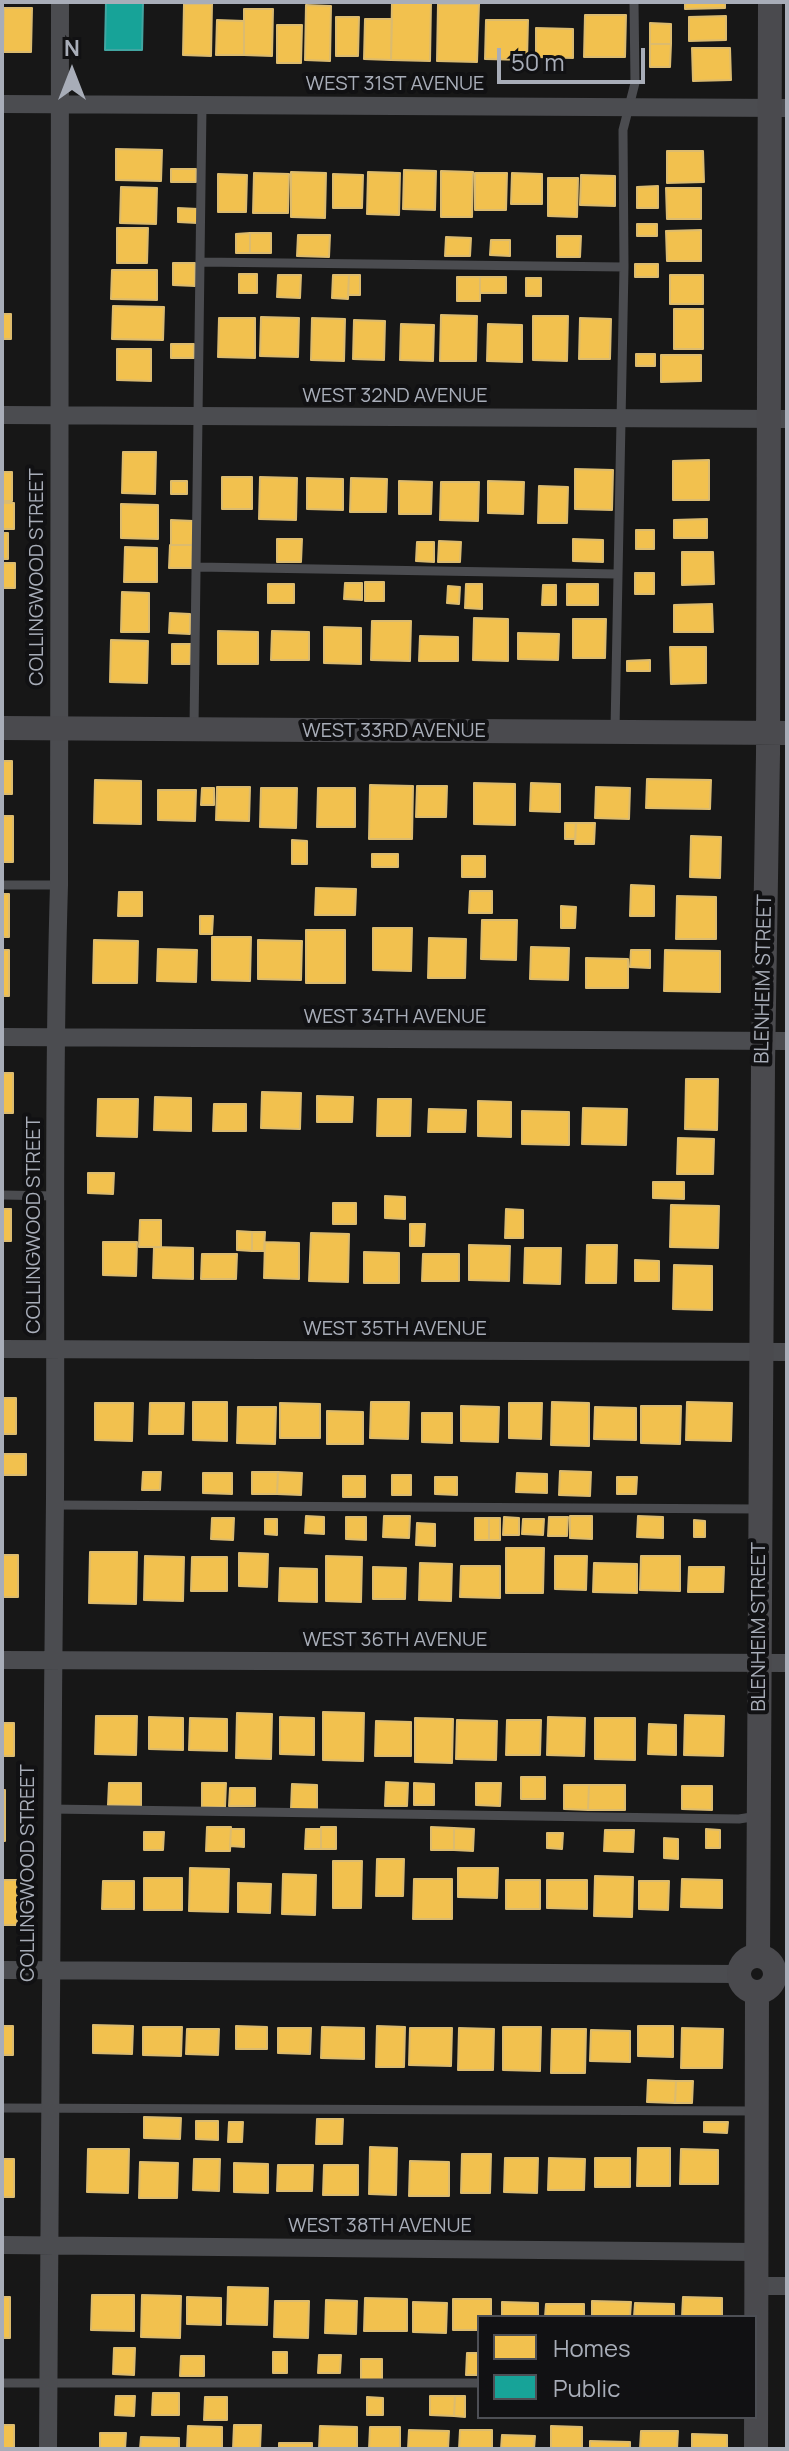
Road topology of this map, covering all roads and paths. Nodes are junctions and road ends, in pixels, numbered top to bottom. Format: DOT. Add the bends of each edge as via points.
graph roads {
  1 [pos="60,2"];
  2 [pos="634,2"];
  3 [pos="770,2"];
  4 [pos="2,104"];
  5 [pos="60,104"];
  6 [pos="202,106"];
  7 [pos="629,106"];
  8 [pos="779,108"];
  9 [pos="200,262"];
  10 [pos="624,267"];
  11 [pos="2,415"];
  12 [pos="59,416"];
  13 [pos="200,416"];
  14 [pos="620,419"];
  15 [pos="778,419"];
  16 [pos="197,567"];
  17 [pos="617,574"];
  18 [pos="2,728"];
  19 [pos="58,729"];
  20 [pos="194,730"];
  21 [pos="615,732"];
  22 [pos="778,733"];
  23 [pos="2,885"];
  24 [pos="59,885"];
  25 [pos="2,1037"];
  26 [pos="55,1038"];
  27 [pos="775,1041"];
  28 [pos="2,1195"];
  29 [pos="57,1196"];
  30 [pos="2,1349"];
  31 [pos="55,1350"];
  32 [pos="761,1352"];
  33 [pos="787,1352"];
  34 [pos="55,1505"];
  35 [pos="760,1509"];
  36 [pos="2,1660"];
  37 [pos="52,1661"];
  38 [pos="760,1663"];
  39 [pos="787,1663"];
  40 [pos="50,1809"];
  41 [pos="758,1816"];
  42 [pos="758,1956"];
  43 [pos="2,1970"];
  44 [pos="49,1970"];
  45 [pos="739,1974"];
  46 [pos="781,1974"];
  47 [pos="757,1993"];
  48 [pos="2,2108"];
  49 [pos="48,2109"];
  50 [pos="757,2111"];
  51 [pos="2,2245"];
  52 [pos="48,2246"];
  53 [pos="757,2252"];
  54 [pos="757,2286"];
  55 [pos="787,2286"];
  56 [pos="757,2315"];
  57 [pos="2,2383"];
  58 [pos="48,2383"];
  59 [pos="477,2383"];
  60 [pos="756,2419"];
  61 [pos="48,2449"];
  62 [pos="756,2449"];
  1 -- 5 [label="street, COLLINGWOOD STREET"];
  2 -- 7 [label="lane" via="635,83"];
  3 -- 8 [label="street, BLENHEIM STREET"];
  4 -- 5 [label="street, WEST 31ST AVENUE"];
  5 -- 6 [label="street, WEST 31ST AVENUE"];
  5 -- 12 [label="street, COLLINGWOOD STREET"];
  6 -- 7 [label="street, WEST 31ST AVENUE"];
  6 -- 9 [label="lane"];
  7 -- 8 [label="street, WEST 31ST AVENUE"];
  7 -- 10 [label="lane" via="623,130"];
  8 -- 15 [label="street, BLENHEIM STREET"];
  9 -- 10 [label="lane"];
  9 -- 13 [label="lane"];
  10 -- 14 [label="lane"];
  11 -- 12 [label="street, WEST 32ND AVENUE"];
  12 -- 13 [label="street, WEST 32ND AVENUE"];
  12 -- 19 [label="street, COLLINGWOOD STREET"];
  13 -- 14 [label="street, WEST 32ND AVENUE"];
  13 -- 16 [label="lane"];
  14 -- 15 [label="street, WEST 32ND AVENUE"];
  14 -- 17 [label="lane"];
  15 -- 22 [label="street, BLENHEIM STREET"];
  16 -- 17 [label="lane"];
  16 -- 20 [label="lane"];
  17 -- 21 [label="lane"];
  18 -- 19 [label="street, WEST 33RD AVENUE"];
  19 -- 20 [label="street, WEST 33RD AVENUE"];
  19 -- 24 [label="street, COLLINGWOOD STREET"];
  20 -- 21 [label="street, WEST 33RD AVENUE"];
  21 -- 22 [label="street, WEST 33RD AVENUE"];
  22 -- 27 [label="street, BLENHEIM STREET"];
  23 -- 24 [label="lane"];
  24 -- 26 [label="street, COLLINGWOOD STREET"];
  25 -- 26 [label="street, WEST 34TH AVENUE"];
  26 -- 27 [label="street, WEST 34TH AVENUE"];
  26 -- 29 [label="street, COLLINGWOOD STREET"];
  27 -- 32 [label="street, BLENHEIM STREET"];
  28 -- 29 [label="lane"];
  29 -- 31 [label="street, COLLINGWOOD STREET"];
  30 -- 31 [label="street, WEST 35TH AVENUE"];
  31 -- 32 [label="street, WEST 35TH AVENUE"];
  31 -- 34 [label="street, COLLINGWOOD STREET"];
  32 -- 33 [label="street, WEST 35TH AVENUE"];
  32 -- 35 [label="street, BLENHEIM STREET"];
  34 -- 35 [label="lane"];
  34 -- 37 [label="street, COLLINGWOOD STREET"];
  35 -- 38 [label="street, BLENHEIM STREET"];
  36 -- 37 [label="street, WEST 36TH AVENUE"];
  37 -- 38 [label="street, WEST 36TH AVENUE"];
  37 -- 40 [label="street, COLLINGWOOD STREET"];
  38 -- 39 [label="street, WEST 36TH AVENUE"];
  38 -- 41 [label="street, BLENHEIM STREET"];
  40 -- 41 [label="lane"];
  40 -- 44 [label="street, COLLINGWOOD STREET"];
  41 -- 42 [label="street, BLENHEIM STREET"];
  42 -- 45 [label="street" via="745,1961"];
  42 -- 46 [label="street" via="771,1961"];
  43 -- 44 [label="street"];
  44 -- 45 [label="street"];
  44 -- 49 [label="street, COLLINGWOOD STREET"];
  45 -- 47 [label="street" via="744,1987"];
  46 -- 47 [label="street"];
  47 -- 50 [label="street"];
  48 -- 49 [label="lane"];
  49 -- 50 [label="lane"];
  49 -- 52 [label="street, COLLINGWOOD STREET"];
  50 -- 53 [label="street"];
  51 -- 52 [label="street, WEST 38TH AVENUE"];
  52 -- 53 [label="street, WEST 38TH AVENUE"];
  52 -- 58 [label="street, COLLINGWOOD STREET"];
  53 -- 54 [label="street"];
  54 -- 55 [label="street"];
  54 -- 56 [label="street"];
  57 -- 58 [label="lane"];
  58 -- 59 [label="lane"];
  58 -- 61 [label="street, COLLINGWOOD STREET"];
  60 -- 62 [label="street"];
}
